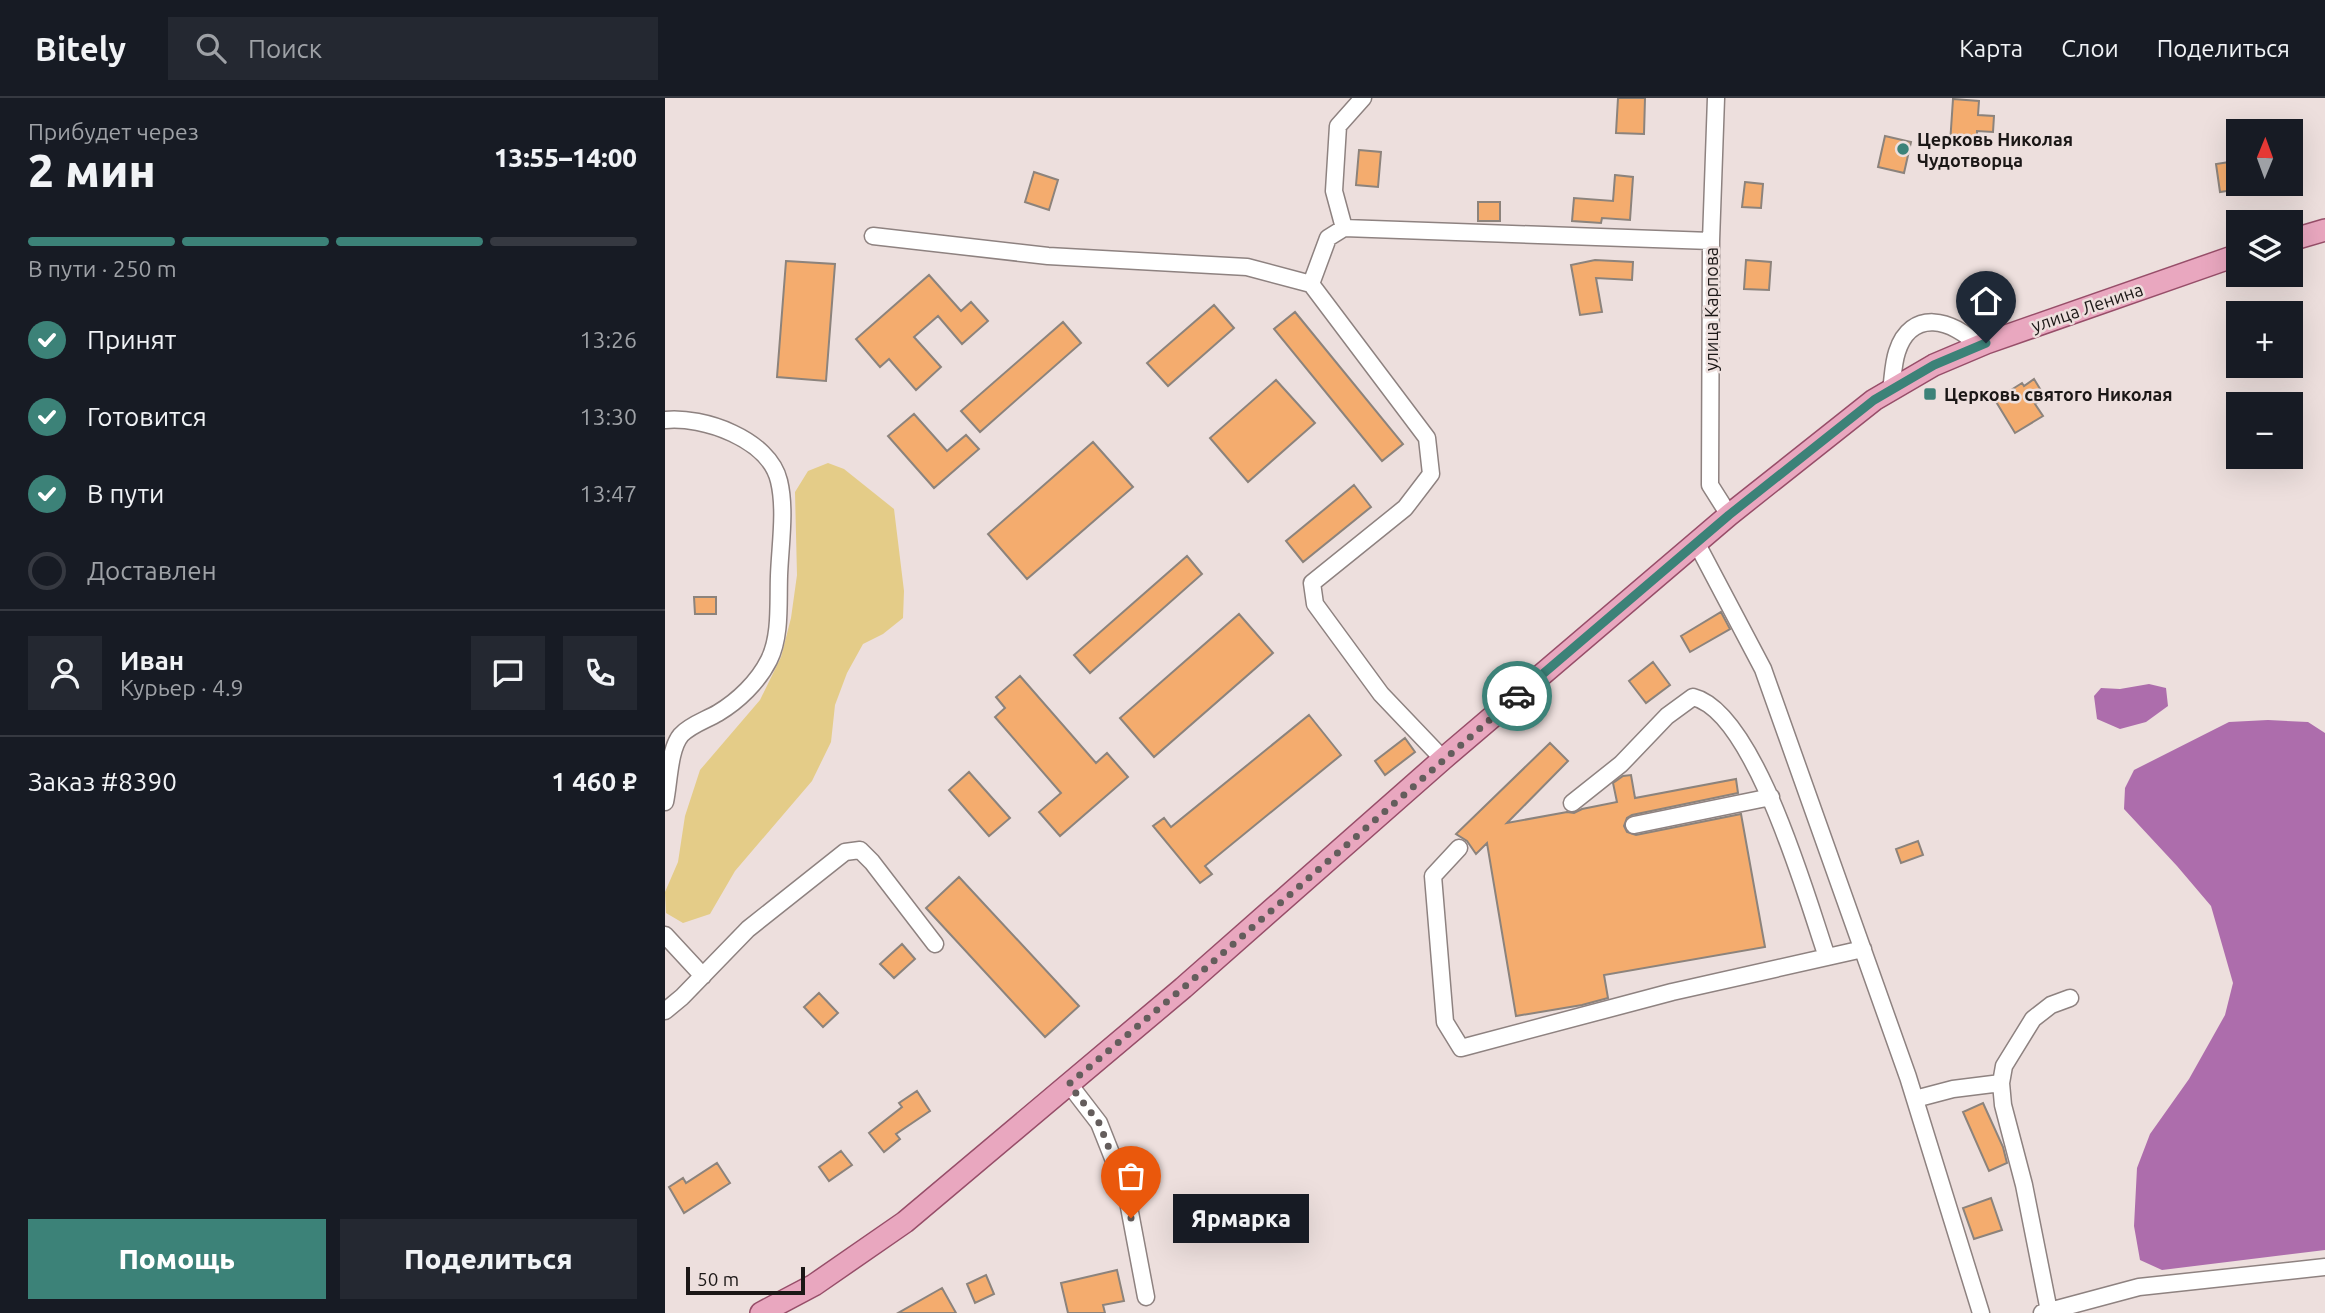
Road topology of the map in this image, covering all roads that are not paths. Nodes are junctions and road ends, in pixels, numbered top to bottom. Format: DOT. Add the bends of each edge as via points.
graph roads {
  1 [pos="1363,98"];
  2 [pos="1716,98"];
  3 [pos="1345,228"];
  4 [pos="2325,230"];
  5 [pos="873,236"];
  6 [pos="2303,236"];
  7 [pos="1711,241"];
  8 [pos="2226,259"];
  9 [pos="1311,284"];
  10 [pos="1978,346"];
  11 [pos="1891,390"];
  12 [pos="665,420"];
  13 [pos="1729,515"];
  14 [pos="1696,544"];
  15 [pos="1443,759"];
  16 [pos="1771,796"];
  17 [pos="665,802"];
  18 [pos="1572,803"];
  19 [pos="1635,825"];
  20 [pos="1459,848"];
  21 [pos="665,935"];
  22 [pos="935,944"];
  23 [pos="1863,949"];
  24 [pos="1826,957"];
  25 [pos="703,976"];
  26 [pos="2070,998"];
  27 [pos="665,1011"];
  28 [pos="2001,1083"];
  29 [pos="1069,1084"];
  30 [pos="1915,1099"];
  31 [pos="2325,1267"];
  32 [pos="1146,1297"];
  33 [pos="2045,1312"];
  34 [pos="761,1313"];
  35 [pos="1981,1313"];
  1 -- 3 [label="street" via="1338,126 1333,191"];
  2 -- 7 [label="street, улица Карпова"];
  3 -- 7 [label="street"];
  3 -- 9 [label="street" via="1328,238"];
  4 -- 6 [label="main road"];
  5 -- 9 [label="street" via="1048,256 1247,267"];
  7 -- 13 [label="street, улица Карпова" via="1710,485"];
  8 -- 10 [label="main road, улица Ленина"];
  9 -- 15 [label="street" via="1427,438 1431,474 1405,508 1312,583 1315,604 1381,694"];
  10 -- 11 [label="main road, улица Ленина"];
  10 -- 11 [label="street" via="1966,333 1929,321 1907,333 1897,352"];
  11 -- 13 [label="main road, улица Ленина"];
  12 -- 17 [label="street" via="678,418 725,429 754,446 779,480 781,508 777,632 770,659 749,689 680,736"];
  13 -- 14 [label="main road, улица Ленина"];
  14 -- 15 [label="main road, улица Ленина"];
  14 -- 23 [label="street" via="1763,669"];
  15 -- 29 [label="main road, улица Ленина"];
  16 -- 18 [label="street" via="1742,742 1707,700 1693,697"];
  16 -- 19 [label="street"];
  16 -- 24 [label="street"];
  20 -- 24 [label="street" via="1433,876 1445,1022 1461,1048"];
  21 -- 25 [label="street"];
  22 -- 25 [label="street" via="872,862 860,850 845,852 748,929"];
  23 -- 24 [label="street"];
  23 -- 30 [label="street"];
  25 -- 27 [label="street"];
  26 -- 28 [label="street" via="2033,1019 2004,1066"];
  28 -- 30 [label="street"];
  28 -- 33 [label="street"];
  29 -- 32 [label="street" via="1099,1123 1126,1191"];
  29 -- 34 [label="main road, улица Ленина" via="905,1222 814,1284"];
  30 -- 35 [label="street"];
  31 -- 33 [label="street" via="2139,1287"];
}
